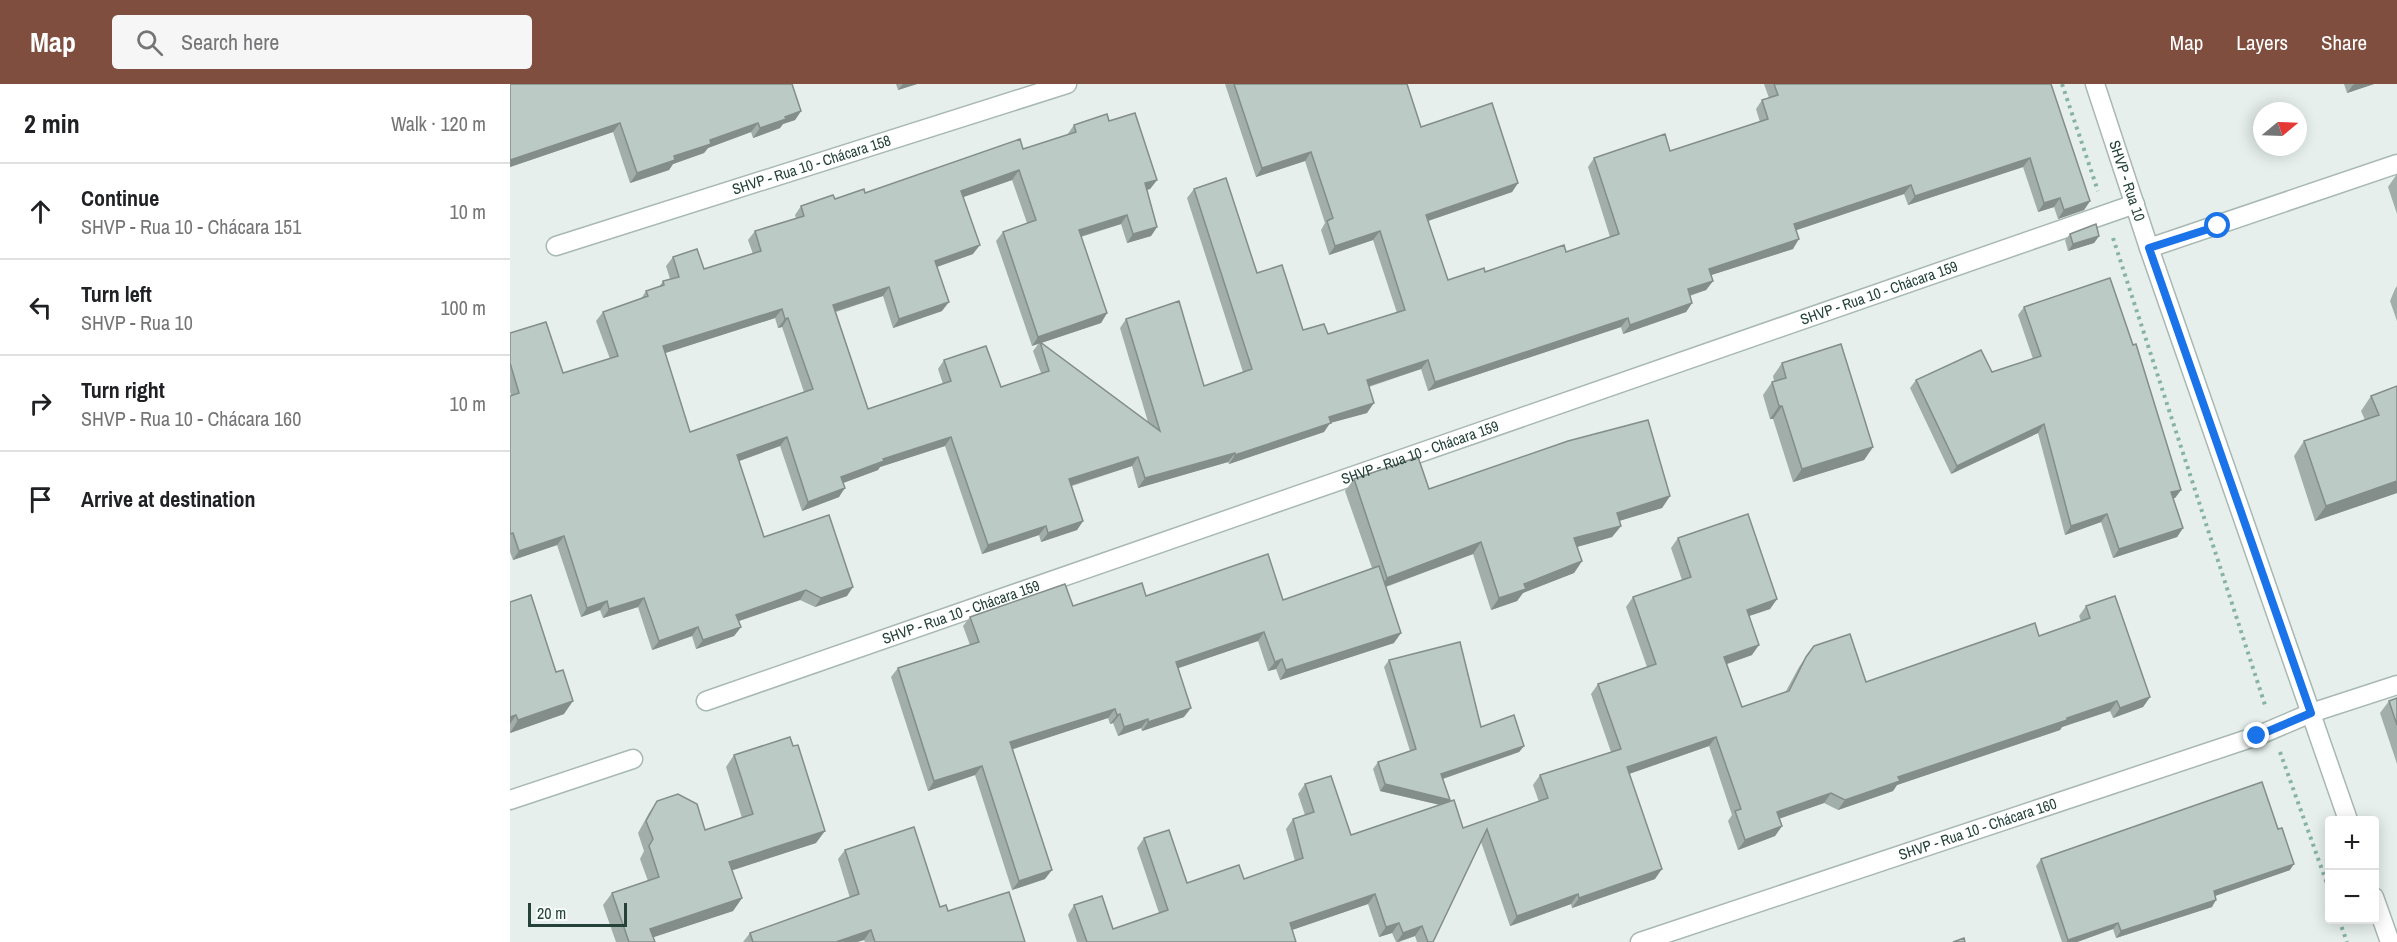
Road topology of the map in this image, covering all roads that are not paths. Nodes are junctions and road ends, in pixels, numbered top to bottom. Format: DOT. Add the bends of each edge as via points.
graph roads {
  1 [pos="1066,84"];
  2 [pos="2095,84"];
  3 [pos="2397,164"];
  4 [pos="2135,204"];
  5 [pos="556,246"];
  6 [pos="2149,248"];
  7 [pos="2397,686"];
  8 [pos="706,701"];
  9 [pos="2311,713"];
  10 [pos="633,759"];
  11 [pos="510,800"];
  12 [pos="2347,816"];
  13 [pos="2379,911"];
  14 [pos="1640,942"];
  15 [pos="2390,942"];
  1 -- 5 [label="street, SHVP - Rua 10 - Chácara 158"];
  2 -- 4 [label="street, SHVP - Rua 10"];
  3 -- 6 [label="street"];
  4 -- 6 [label="street, SHVP - Rua 10"];
  4 -- 8 [label="street, SHVP - Rua 10 - Chácara 159"];
  6 -- 9 [label="street, SHVP - Rua 10"];
  7 -- 9 [label="street, SHVP - Rua 10 - Chácara 160"];
  9 -- 12 [label="street, SHVP - Rua 10"];
  9 -- 14 [label="street, SHVP - Rua 10 - Chácara 160" via="2257,736"];
  10 -- 11 [label="street"];
  13 -- 15 [label="street"];
}
